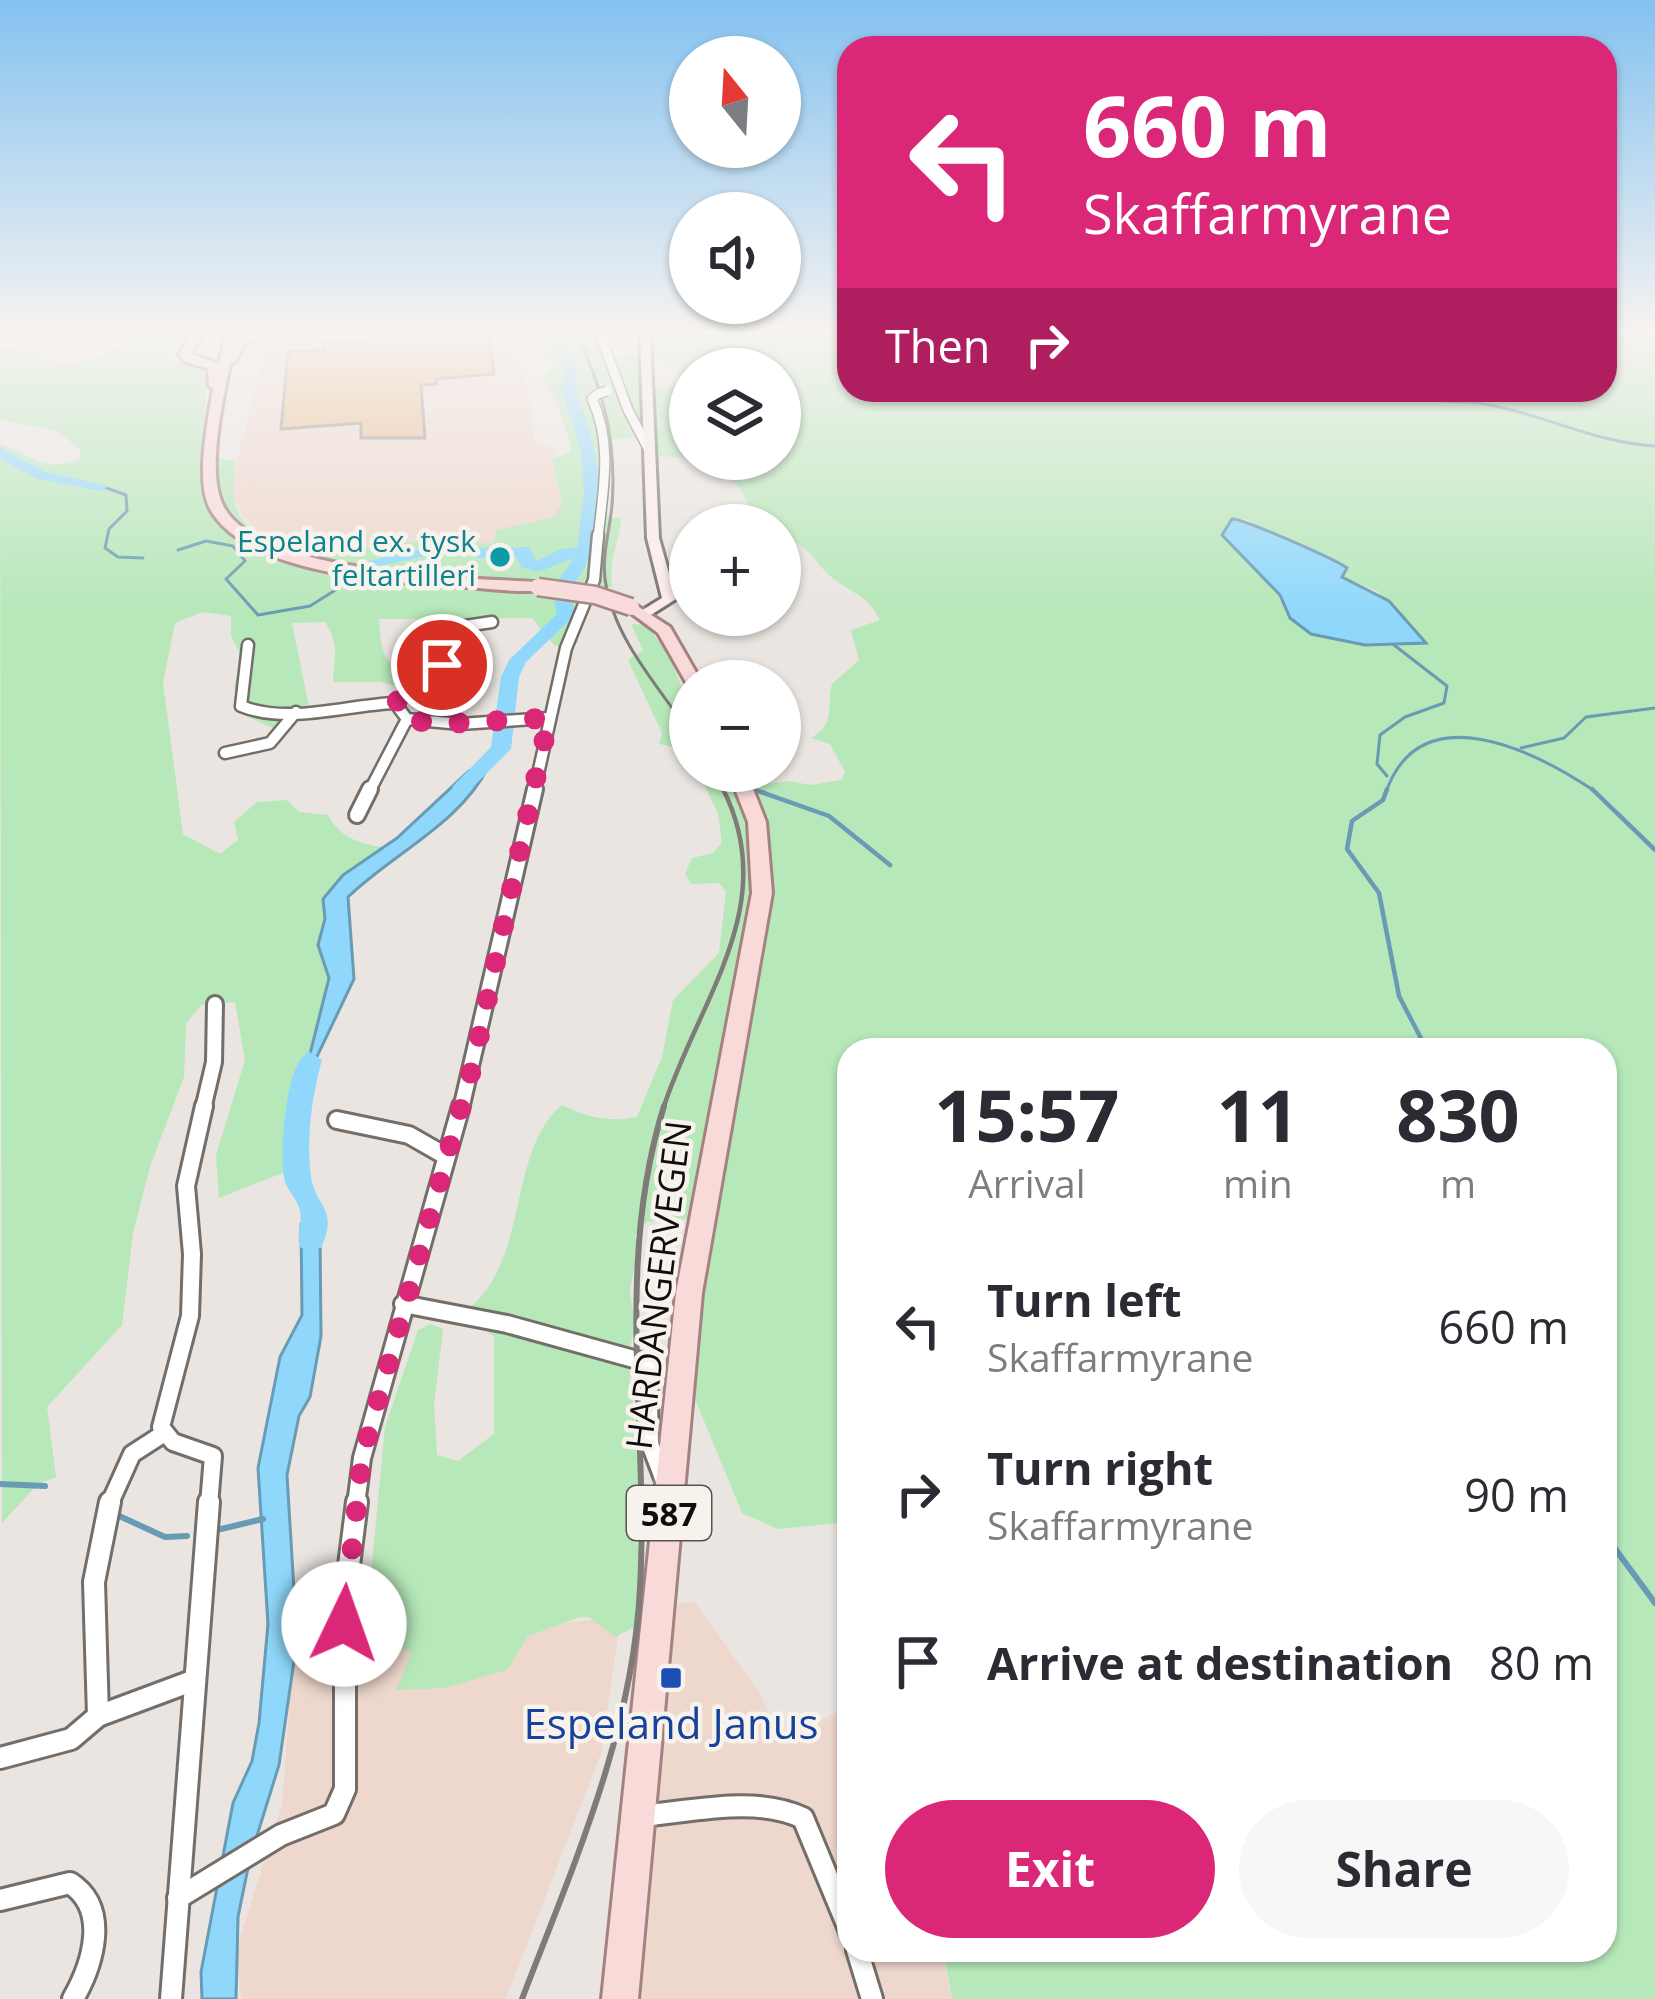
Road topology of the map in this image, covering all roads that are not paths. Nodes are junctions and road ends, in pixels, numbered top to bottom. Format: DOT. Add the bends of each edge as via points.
graph roads {
  1 [pos="218,427"];
  2 [pos="603,427"];
  3 [pos="638,427"];
  4 [pos="647,427"];
  5 [pos="648,448"];
  6 [pos="639,610"];
  7 [pos="492,622"];
  8 [pos="248,645"];
  9 [pos="682,660"];
  10 [pos="395,703"];
  11 [pos="296,712"];
  12 [pos="549,718"];
  13 [pos="407,719"];
  14 [pos="225,753"];
  15 [pos="745,792"];
  16 [pos="357,815"];
  17 [pos="215,1004"];
  18 [pos="337,1120"];
  19 [pos="444,1155"];
  20 [pos="403,1304"];
  21 [pos="163,1434"];
  22 [pos="671,1492"];
  23 [pos="192,1681"];
  24 [pos="98,1716"];
  25 [pos="0,1758"];
  26 [pos="639,1816"];
  27 [pos="178,1898"];
  28 [pos="0,1900"];
  29 [pos="837,1901"];
  30 [pos="860,1962"];
  31 [pos="73,1999"];
  32 [pos="171,1999"];
  33 [pos="620,1999"];
  34 [pos="872,1999"];
  1 -- 6 [label="main road, bridge" via="213,499 250,541 334,567 585,593"];
  2 -- 12 [label="street" via="594,580"];
  3 -- 5 [label="street"];
  4 -- 5 [label="main road"];
  5 -- 6 [label="main road" via="653,538 668,599"];
  6 -- 9 [label="main road"];
  7 -- 10 [label="street" via="445,629 442,665"];
  8 -- 11 [label="street" via="242,706"];
  10 -- 11 [label="street"];
  10 -- 13 [label="street"];
  11 -- 14 [label="street" via="270,743"];
  12 -- 13 [label="street"];
  12 -- 19 [label="street" via="473,1065"];
  13 -- 16 [label="street"];
  15 -- 22 [label="main road, HARDANGERVEGEN / 587" via="757,822 758,935 697,1236"];
  17 -- 21 [label="street" via="214,1062 185,1186 190,1316"];
  18 -- 19 [label="street" via="409,1135"];
  19 -- 20 [label="street"];
  20 -- 22 [label="street" via="648,1363 657,1476"];
  20 -- 27 [label="street" via="362,1458 350,1551 345,1790 334,1814"];
  21 -- 23 [label="street" via="213,1456"];
  21 -- 24 [label="street" via="135,1449 109,1507 92,1612"];
  22 -- 26 [label="main road, HARDANGERVEGEN / 587"];
  23 -- 24 [label="street"];
  23 -- 27 [label="street"];
  24 -- 25 [label="street" via="71,1739"];
  26 -- 29 [label="street" via="790,1808 803,1818"];
  26 -- 33 [label="main road, HARDANGERVEGEN / 587"];
  27 -- 32 [label="street"];
  28 -- 31 [label="street" via="70,1883 87,1895 91,1964"];
  30 -- 34 [label="street"];
}
